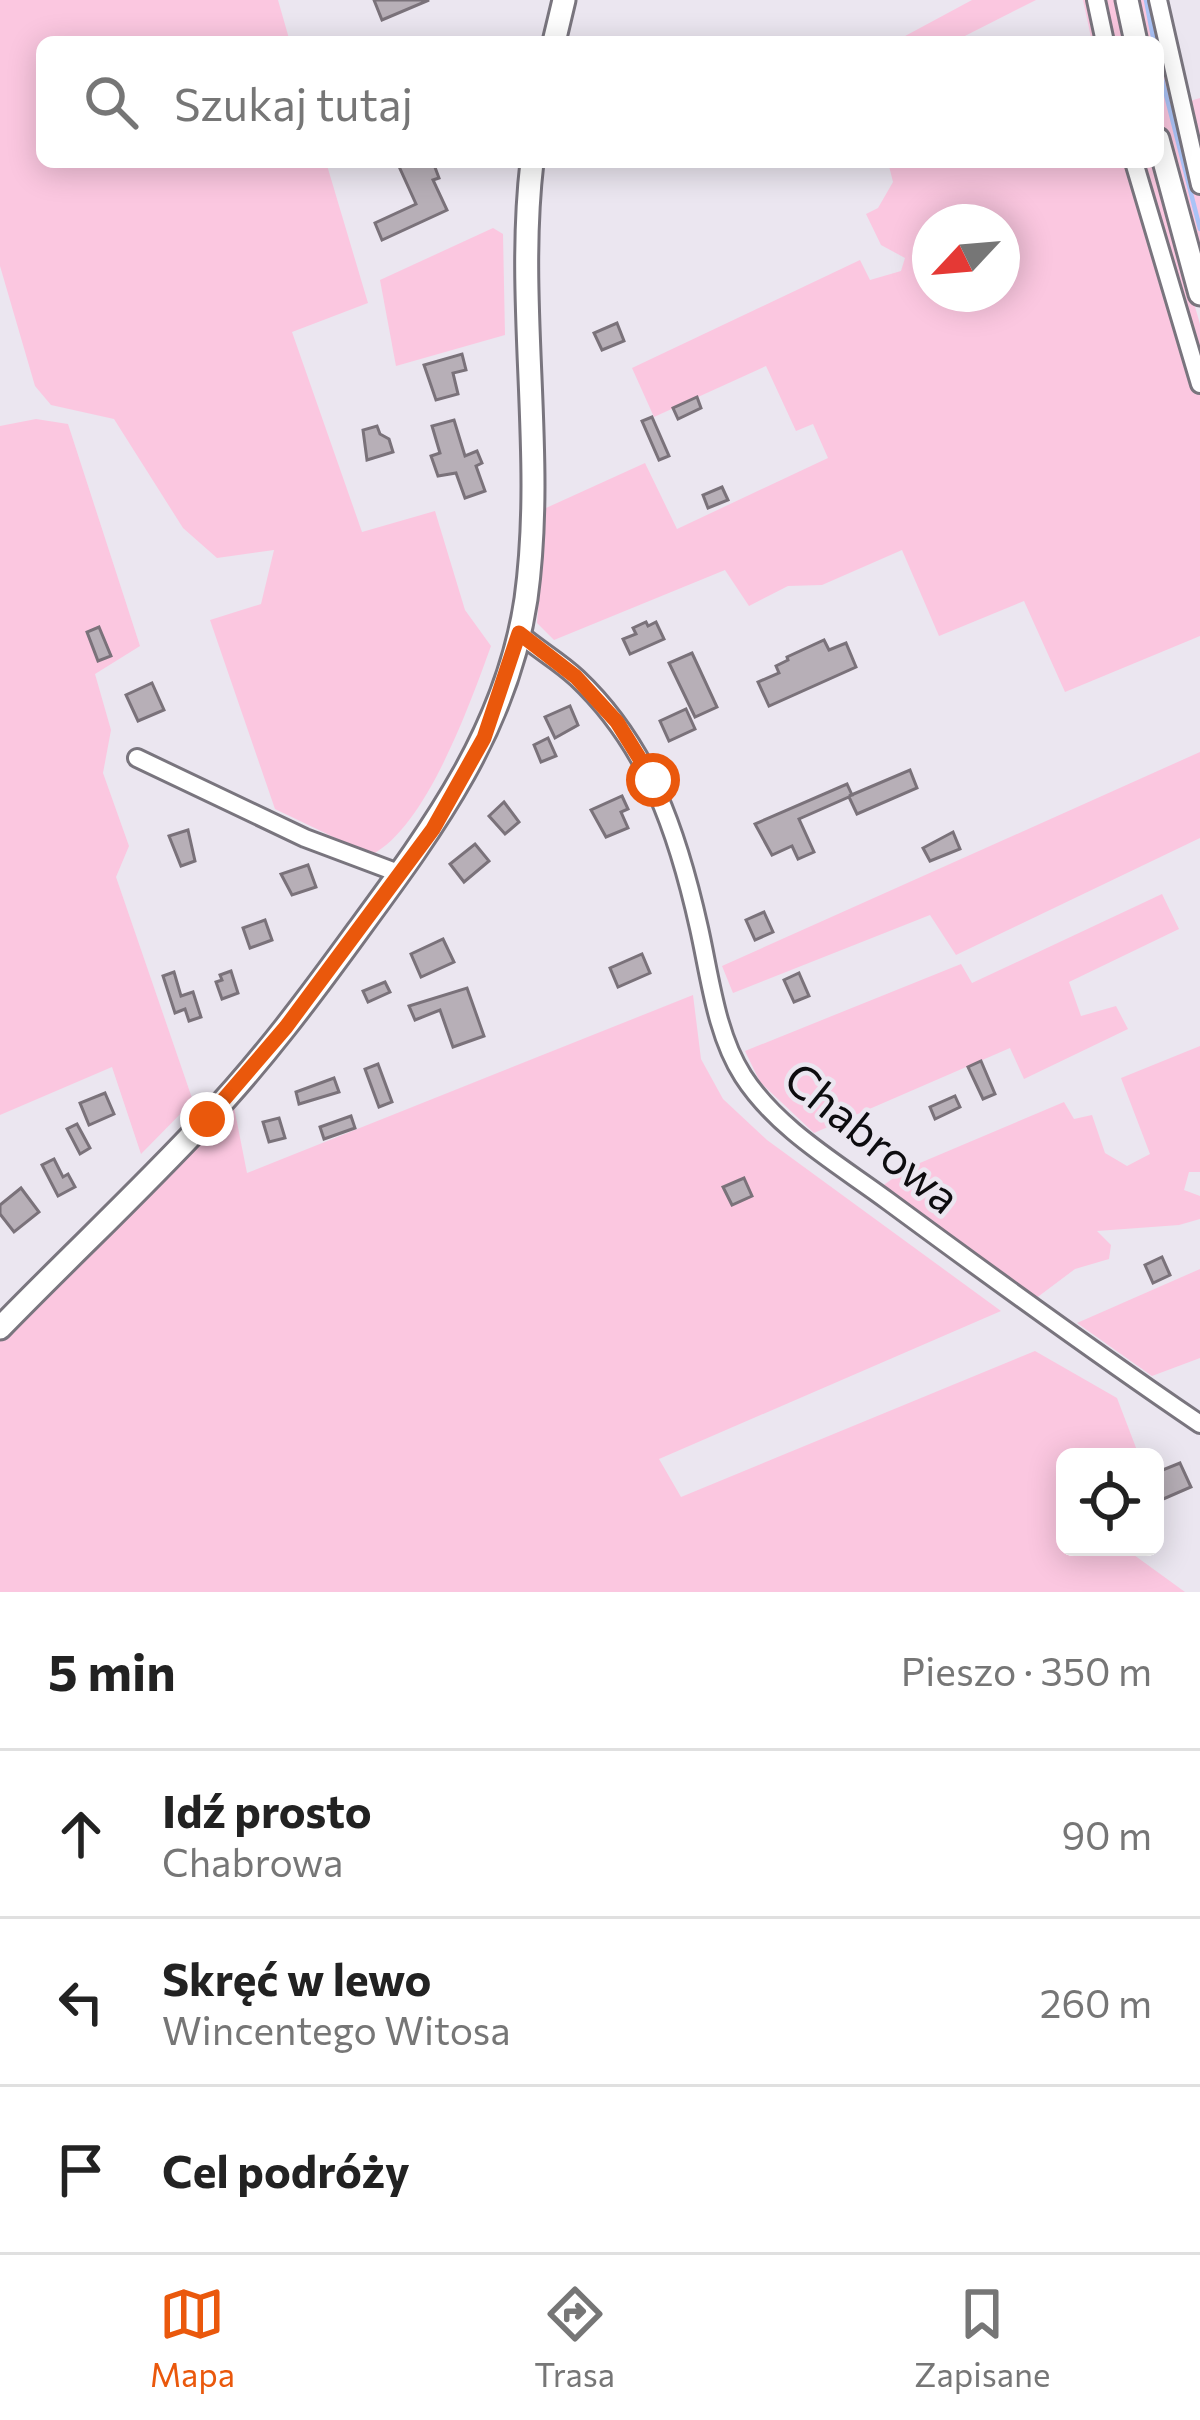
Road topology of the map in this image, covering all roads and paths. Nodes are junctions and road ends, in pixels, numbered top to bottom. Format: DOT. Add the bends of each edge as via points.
graph roads {
  1 [pos="564,0"];
  2 [pos="1096,0"];
  3 [pos="1127,0"];
  4 [pos="1158,0"];
  5 [pos="555,36"];
  6 [pos="1104,36"];
  7 [pos="1135,36"];
  8 [pos="1164,161"];
  9 [pos="532,168"];
  10 [pos="1136,168"];
  11 [pos="1200,185"];
  12 [pos="1200,294"];
  13 [pos="1200,384"];
  14 [pos="519,633"];
  15 [pos="137,758"];
  16 [pos="401,874"];
  17 [pos="0,1328"];
  18 [pos="1200,1424"];
  1 -- 5 [label="main road"];
  2 -- 6 [label="street"];
  3 -- 7 [label="main road"];
  4 -- 11 [label="street"];
  8 -- 12 [label="main road"];
  9 -- 14 [label="main road" via="527,354 534,484"];
  10 -- 13 [label="street"];
  14 -- 16 [label="main road" via="465,778"];
  14 -- 18 [label="street, Chabrowa" via="576,677 653,780 677,838 726,1041 760,1100 1027,1305"];
  15 -- 16 [label="street"];
  16 -- 17 [label="main road" via="207,1119"];
}
